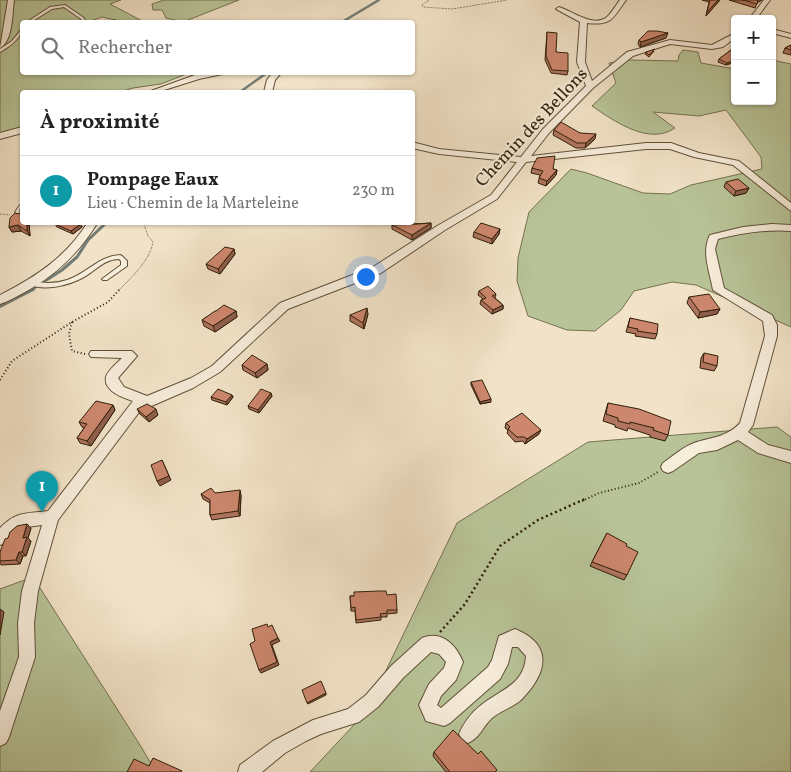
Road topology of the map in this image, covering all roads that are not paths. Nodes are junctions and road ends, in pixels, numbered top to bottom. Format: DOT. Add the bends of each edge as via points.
graph roads {
  1 [pos="10,0"];
  2 [pos="622,0"];
  3 [pos="767,0"];
  4 [pos="559,9"];
  5 [pos="755,15"];
  6 [pos="32,20"];
  7 [pos="84,20"];
  8 [pos="584,21"];
  9 [pos="776,32"];
  10 [pos="20,33"];
  11 [pos="791,36"];
  12 [pos="731,38"];
  13 [pos="0,46"];
  14 [pos="0,51"];
  15 [pos="210,75"];
  16 [pos="275,75"];
  17 [pos="590,86"];
  18 [pos="158,90"];
  19 [pos="268,90"];
  20 [pos="20,131"];
  21 [pos="5,135"];
  22 [pos="415,146"];
  23 [pos="522,160"];
  24 [pos="791,208"];
  25 [pos="91,225"];
  26 [pos="791,228"];
  27 [pos="105,278"];
  28 [pos="37,285"];
  29 [pos="0,300"];
  30 [pos="95,354"];
  31 [pos="144,400"];
  32 [pos="739,433"];
  33 [pos="791,457"];
  34 [pos="668,467"];
  35 [pos="52,517"];
  36 [pos="0,538"];
  37 [pos="468,734"];
  38 [pos="0,737"];
  39 [pos="246,772"];
  1 -- 13 [label="street" via="6,34"];
  2 -- 8 [label="street" via="610,20"];
  3 -- 5 [label="street"];
  4 -- 8 [label="street"];
  6 -- 7 [label="lane" via="51,8 65,6"];
  8 -- 17 [label="street" via="581,62"];
  9 -- 11 [label="street"];
  10 -- 14 [label="lane"];
  12 -- 17 [label="street, Chemin des Bellons" via="712,47 670,42 637,51"];
  15 -- 18 [label="street"];
  16 -- 19 [label="street"];
  17 -- 23 [label="street, Chemin des Bellons"];
  20 -- 21 [label="street"];
  22 -- 23 [label="street"];
  23 -- 24 [label="street" via="671,146 736,163"];
  23 -- 31 [label="street, Chemin des Bellons" via="494,197 377,270 284,306 209,374 159,398"];
  25 -- 28 [label="street" via="69,257"];
  26 -- 32 [label="street" via="742,230 714,237 710,249 719,290 759,311 772,325 746,425"];
  27 -- 28 [label="lane" via="124,266 120,257 107,260 64,282 49,287"];
  28 -- 29 [label="street"];
  30 -- 31 [label="street" via="131,356 112,377 112,384 116,389"];
  31 -- 35 [label="street" via="135,407"];
  32 -- 33 [label="street" via="754,446"];
  32 -- 34 [label="street" via="717,444 696,448"];
  35 -- 36 [label="street" via="16,522"];
  35 -- 38 [label="street" via="30,591 26,623 27,657"];
  37 -- 39 [label="street" via="486,712 515,694 533,671 534,653 524,641 515,637 505,642 500,664 494,673 444,717 432,715 428,705 435,690 450,674 454,662 450,650 439,644 428,644 353,716 300,735"];
}
